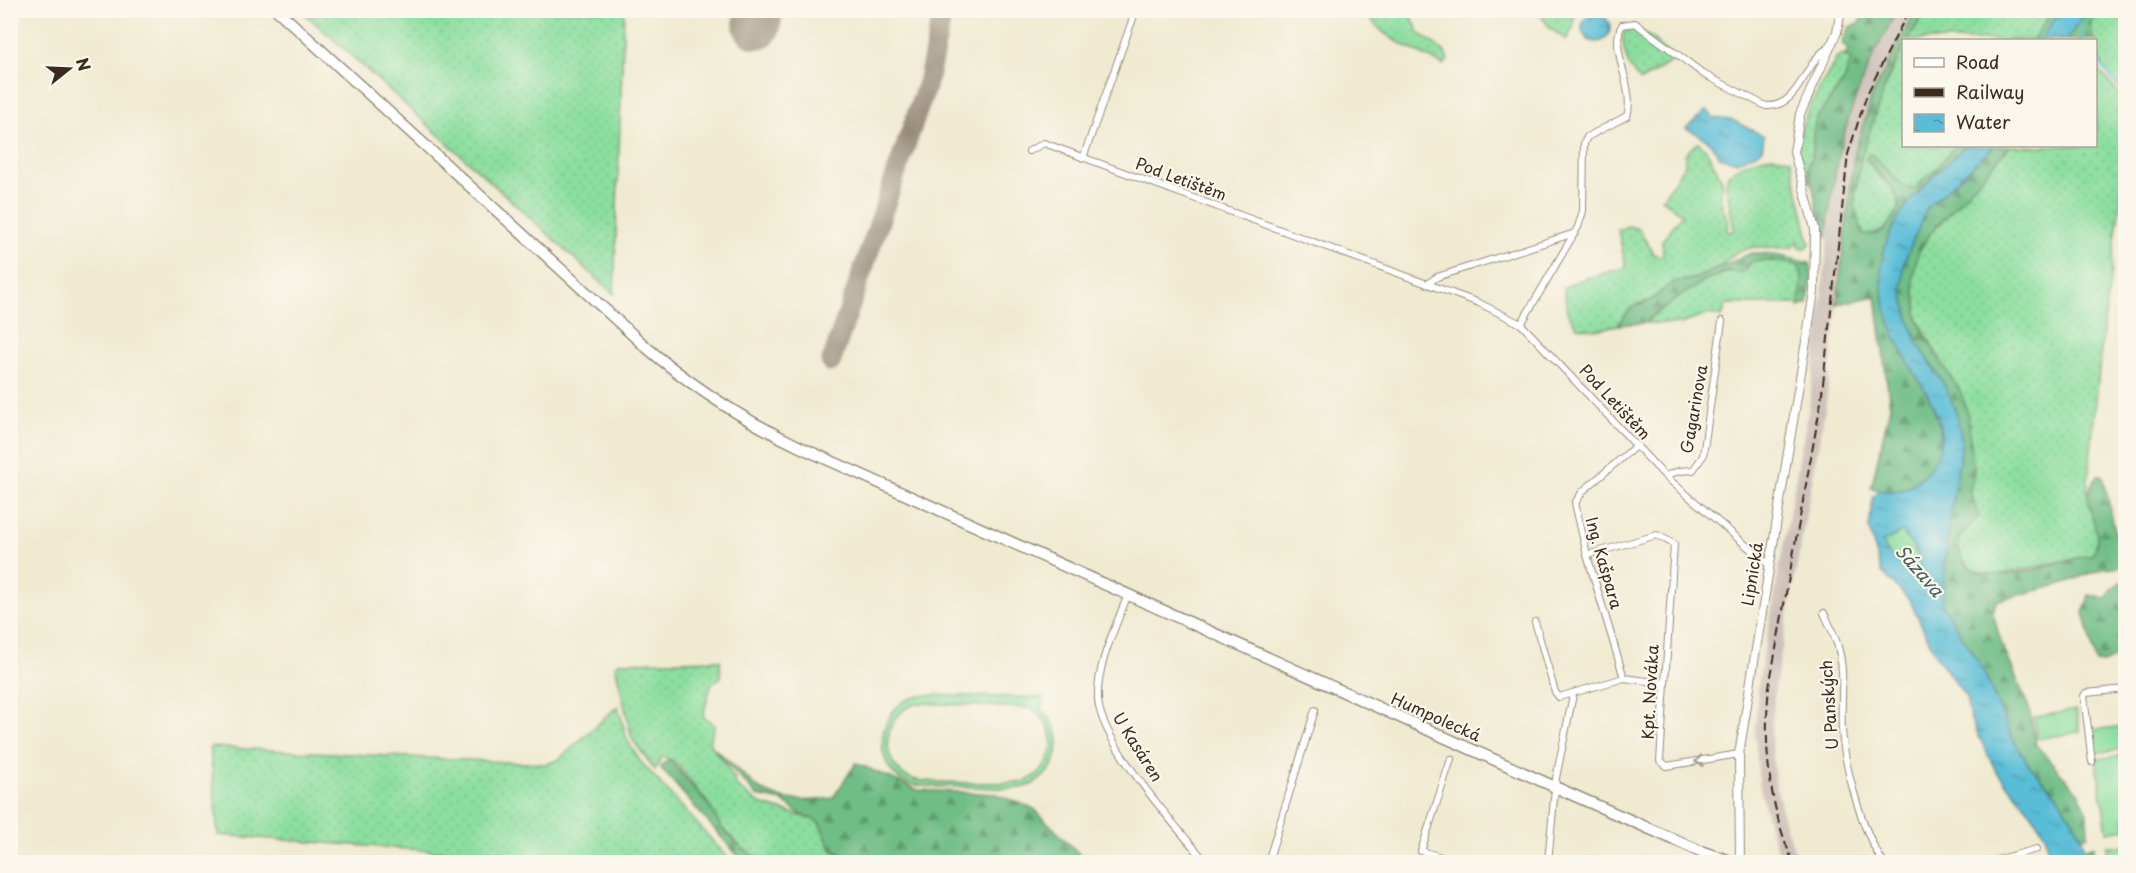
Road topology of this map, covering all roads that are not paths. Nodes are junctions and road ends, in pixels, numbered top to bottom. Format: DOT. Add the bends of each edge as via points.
graph roads {
  1 [pos="277,10"];
  2 [pos="1136,10"];
  3 [pos="1841,10"];
  4 [pos="1830,47"];
  5 [pos="1029,151"];
  6 [pos="1083,158"];
  7 [pos="1575,233"];
  8 [pos="1426,284"];
  9 [pos="1722,321"];
  10 [pos="1521,324"];
  11 [pos="1637,445"];
  12 [pos="1665,476"];
  13 [pos="1587,555"];
  14 [pos="1769,565"];
  15 [pos="1128,594"];
  16 [pos="1824,613"];
  17 [pos="1535,622"];
  18 [pos="1624,678"];
  19 [pos="1663,683"];
  20 [pos="2126,689"];
  21 [pos="1573,695"];
  22 [pos="1315,710"];
  23 [pos="1739,754"];
  24 [pos="1451,759"];
  25 [pos="2092,762"];
  26 [pos="1556,787"];
  27 [pos="2037,849"];
  28 [pos="1206,862"];
  29 [pos="1268,862"];
  30 [pos="1458,862"];
  31 [pos="1548,862"];
  32 [pos="1733,862"];
  33 [pos="1740,862"];
  34 [pos="1883,862"];
  35 [pos="1989,862"];
  1 -- 15 [label="main road, Humpolecká" via="646,347 718,402 802,448"];
  2 -- 6 [label="street"];
  3 -- 4 [label="street, Lipnická"];
  4 -- 7 [label="street" via="1821,51 1787,99 1766,106 1706,75 1635,23 1622,25 1618,39 1629,111 1623,119 1587,136 1583,211"];
  4 -- 14 [label="street, Lipnická" via="1800,114 1794,152 1815,230 1814,292"];
  5 -- 6 [label="street, Pod Letištěm" via="1044,143"];
  6 -- 8 [label="street, Pod Letištěm"];
  7 -- 8 [label="street" via="1437,277"];
  7 -- 10 [label="street"];
  8 -- 10 [label="street, Pod Letištěm" via="1479,303"];
  9 -- 12 [label="street, Gagarinova" via="1703,456 1693,471"];
  10 -- 11 [label="street, Pod Letištěm"];
  11 -- 12 [label="street, Pod Letištěm"];
  11 -- 13 [label="street, Ing. Kašpara" via="1583,491 1575,503"];
  12 -- 14 [label="street, Pod Letištěm"];
  13 -- 18 [label="street, Ing. Kašpara"];
  13 -- 19 [label="street, Kpt. Nováka" via="1657,535 1674,544"];
  14 -- 23 [label="street, Lipnická"];
  15 -- 26 [label="main road, Humpolecká"];
  15 -- 28 [label="street, U Kasáren" via="1100,675 1101,712 1132,769"];
  16 -- 34 [label="street, U Panských" via="1839,648 1842,731 1851,776 1870,840"];
  17 -- 21 [label="street" via="1556,694"];
  18 -- 19 [label="street"];
  18 -- 21 [label="street"];
  23 -- 19 [label="street, Kpt. Nováka, one-way" via="1667,766 1660,761"];
  20 -- 25 [label="street" via="2084,696"];
  21 -- 26 [label="street"];
  22 -- 29 [label="street"];
  23 -- 33 [label="street, Lipnická"];
  24 -- 30 [label="street" via="1421,851"];
  26 -- 31 [label="street"];
  26 -- 32 [label="main road, Humpolecká"];
  27 -- 35 [label="street"];
}
